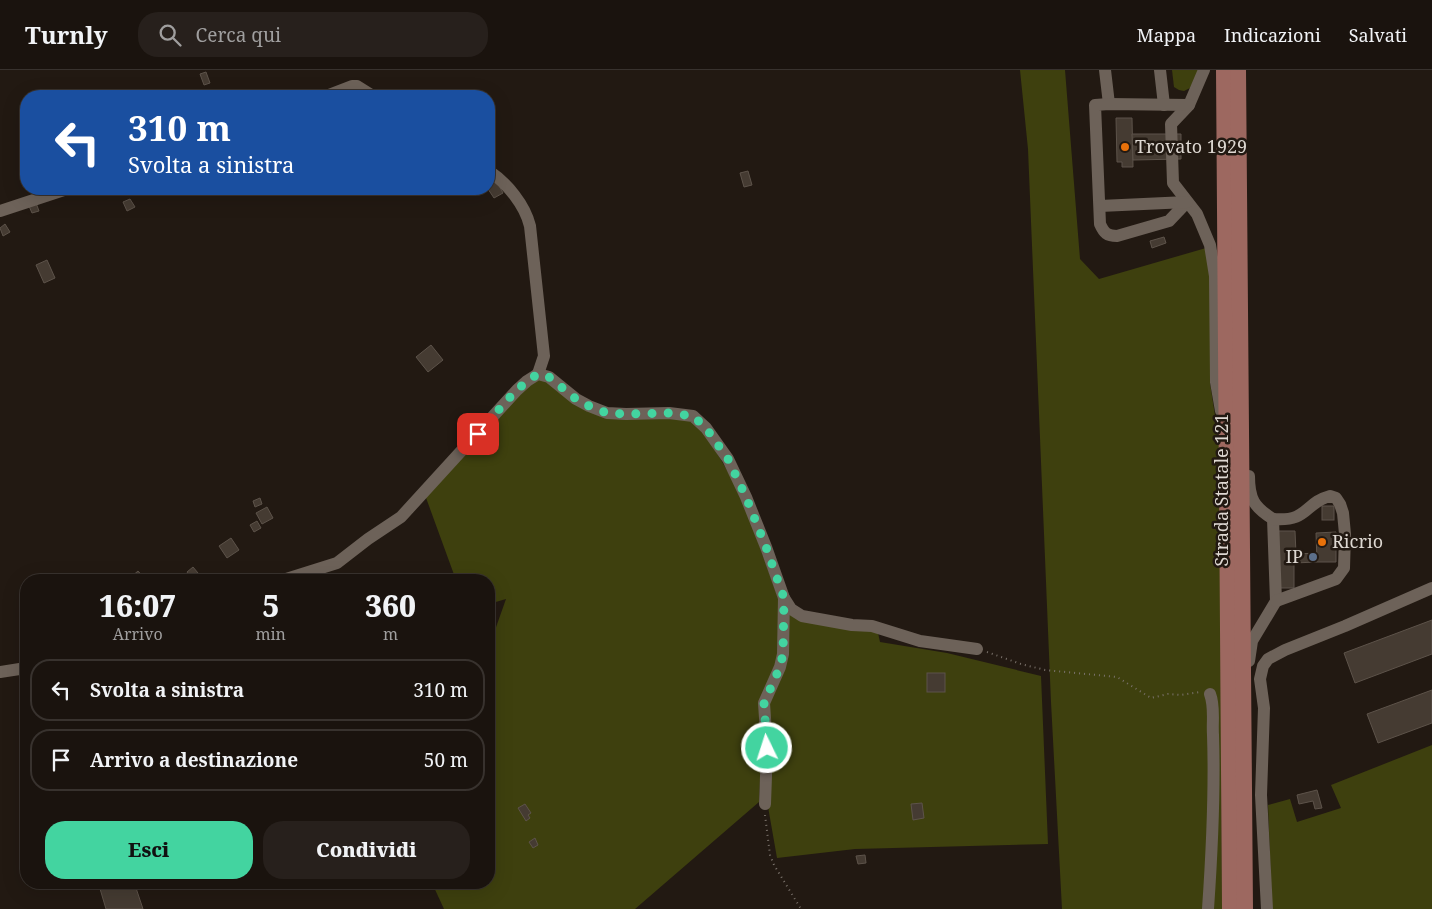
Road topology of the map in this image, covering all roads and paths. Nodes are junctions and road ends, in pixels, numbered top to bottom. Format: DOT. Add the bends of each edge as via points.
graph roads {
  1 [pos="1106,70"];
  2 [pos="1160,70"];
  3 [pos="1204,70"];
  4 [pos="1224,70"];
  5 [pos="1238,70"];
  6 [pos="342,90"];
  7 [pos="363,90"];
  8 [pos="1109,104"];
  9 [pos="1164,105"];
  10 [pos="1189,105"];
  11 [pos="495,176"];
  12 [pos="49,195"];
  13 [pos="1187,202"];
  14 [pos="1100,206"];
  15 [pos="0,211"];
  16 [pos="1240,320"];
  17 [pos="538,374"];
  18 [pos="1227,447"];
  19 [pos="1273,519"];
  20 [pos="302,574"];
  21 [pos="1432,588"];
  22 [pos="784,598"];
  23 [pos="1276,600"];
  24 [pos="976,649"];
  25 [pos="20,669"];
  26 [pos="0,672"];
  27 [pos="1210,694"];
  28 [pos="764,804"];
  29 [pos="1245,808"];
  30 [pos="801,908"];
  31 [pos="1208,909"];
  32 [pos="1230,909"];
  33 [pos="1245,909"];
  34 [pos="1267,909"];
  1 -- 8 [label="lane"];
  2 -- 9 [label="lane"];
  3 -- 10 [label="lane"];
  4 -- 18 [label="main road, Strada Statale 121"];
  5 -- 16 [label="main road, Strada Statale 121"];
  6 -- 7 [label="lane" via="352,86"];
  8 -- 9 [label="lane"];
  8 -- 14 [label="lane" via="1095,105"];
  9 -- 10 [label="lane"];
  10 -- 13 [label="lane" via="1171,124 1173,183"];
  11 -- 17 [label="lane" via="521,205 530,226 544,356"];
  12 -- 15 [label="lane"];
  13 -- 14 [label="lane"];
  13 -- 14 [label="lane" via="1169,221 1117,236 1103,232"];
  13 -- 18 [label="lane" via="1197,214 1210,245 1215,276 1216,382"];
  16 -- 19 [label="lane" via="1247,367 1249,490 1257,509"];
  16 -- 29 [label="main road, Strada Statale 121"];
  17 -- 20 [label="lane" via="517,390 401,517 337,563"];
  17 -- 22 [label="lane" via="549,377 576,399 607,413 693,416 706,428 728,459"];
  18 -- 32 [label="main road, Strada Statale 121"];
  19 -- 23 [label="lane"];
  19 -- 23 [label="lane" via="1293,519 1330,496 1340,504 1345,534 1344,568 1336,579"];
  21 -- 34 [label="lane" via="1285,650 1268,659 1263,666 1260,679 1264,708 1261,795"];
  22 -- 24 [label="lane" via="791,609 802,616 872,626 920,641"];
  22 -- 28 [label="lane" via="783,654 764,703 767,748"];
  23 -- 29 [label="lane" via="1252,641 1250,652 1250,771"];
  24 -- 27 [label="path" via="1045,670 1117,677 1151,698 1168,694"];
  25 -- 26 [label="lane"];
  27 -- 31 [label="lane" via="1214,704 1214,750"];
  28 -- 30 [label="path" via="770,854"];
  29 -- 33 [label="main road, Strada Statale 121"];
}
